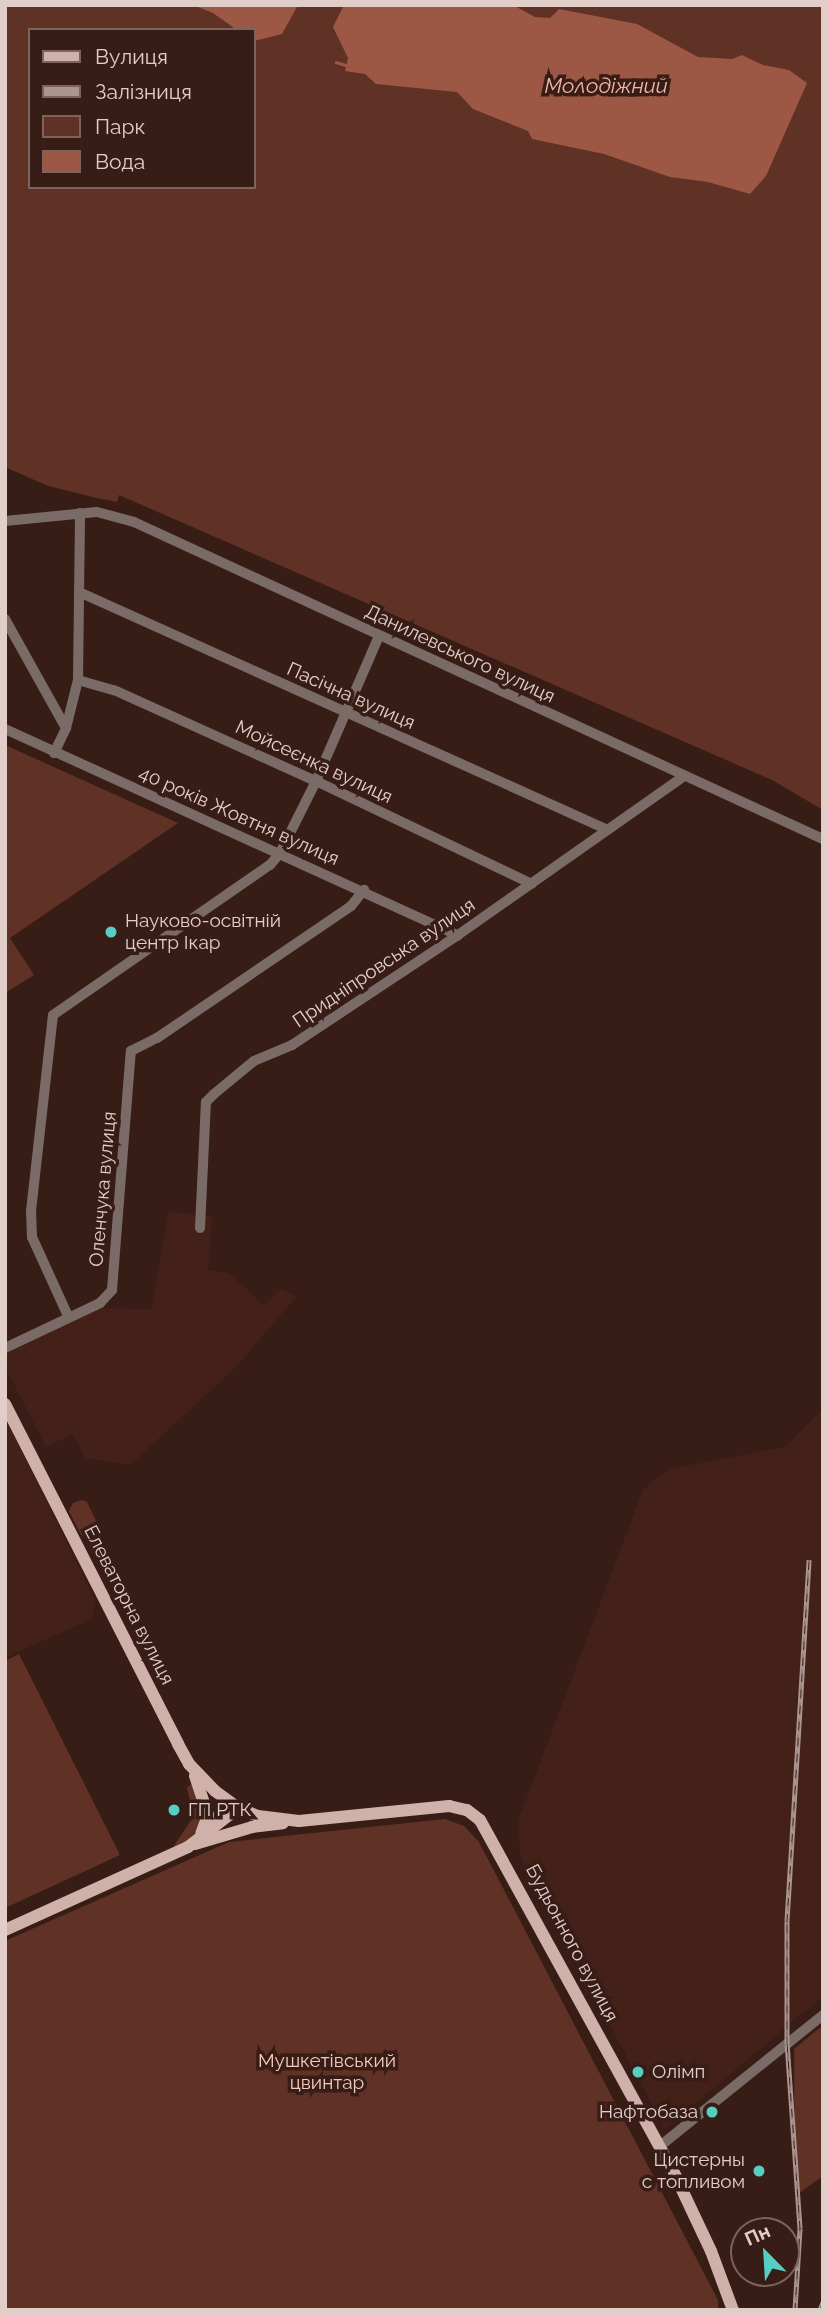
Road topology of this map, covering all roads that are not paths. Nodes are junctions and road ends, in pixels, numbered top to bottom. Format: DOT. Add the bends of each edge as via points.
graph roads {
  1 [pos="80,513"];
  2 [pos="5,521"];
  3 [pos="79,592"];
  4 [pos="5,619"];
  5 [pos="379,636"];
  6 [pos="78,680"];
  7 [pos="346,713"];
  8 [pos="66,728"];
  9 [pos="5,729"];
  10 [pos="54,752"];
  11 [pos="683,777"];
  12 [pos="316,781"];
  13 [pos="608,830"];
  14 [pos="823,839"];
  15 [pos="280,853"];
  16 [pos="532,884"];
  17 [pos="365,890"];
  18 [pos="458,935"];
  19 [pos="200,1228"];
  20 [pos="68,1316"];
  21 [pos="5,1348"];
  22 [pos="5,1404"];
  23 [pos="189,1764"];
  24 [pos="237,1808"];
  25 [pos="299,1821"];
  26 [pos="188,1847"];
  27 [pos="5,1930"];
  28 [pos="823,2015"];
  29 [pos="660,2146"];
  30 [pos="733,2310"];
  1 -- 2 [label="street, Данилевського вулиця"];
  1 -- 3 [label="street"];
  1 -- 5 [label="street, Данилевського вулиця" via="97,512 134,522"];
  3 -- 6 [label="street"];
  3 -- 7 [label="street, Пасічна вулиця"];
  4 -- 8 [label="street"];
  5 -- 7 [label="street"];
  5 -- 11 [label="street, Данилевського вулиця"];
  6 -- 8 [label="street"];
  6 -- 12 [label="street, Мойсеєнка вулиця" via="114,690"];
  7 -- 12 [label="street"];
  7 -- 13 [label="street, Пасічна вулиця"];
  8 -- 10 [label="street"];
  9 -- 10 [label="street, 40 років Жовтня вулиця"];
  10 -- 15 [label="street, 40 років Жовтня вулиця"];
  11 -- 13 [label="street, Придніпровська вулиця"];
  11 -- 14 [label="street, Данилевського вулиця"];
  12 -- 15 [label="street"];
  12 -- 16 [label="street, Мойсеєнка вулиця"];
  13 -- 16 [label="street, Придніпровська вулиця"];
  15 -- 17 [label="street, 40 років Жовтня вулиця"];
  15 -- 20 [label="street" via="270,865 53,1015 32,1237"];
  16 -- 18 [label="street, Придніпровська вулиця"];
  17 -- 18 [label="street, 40 років Жовтня вулиця"];
  17 -- 20 [label="street, Оленчука вулиця" via="351,906 131,1051 112,1290 100,1303"];
  18 -- 19 [label="street, Придніпровська вулиця" via="292,1045 254,1061 206,1102"];
  20 -- 21 [label="street, Оленчука вулиця"];
  22 -- 23 [label="main road, Елеваторна вулиця"];
  23 -- 24 [label="main road, Елеваторна вулиця"];
  23 -- 26 [label="main road" via="208,1815 202,1832"];
  24 -- 25 [label="main road, Будьонного вулиця" via="258,1816"];
  24 -- 26 [label="main road"];
  25 -- 26 [label="main road" via="252,1827"];
  25 -- 29 [label="main road, Будьонного вулиця" via="449,1807 467,1810 480,1820"];
  26 -- 27 [label="main road"];
  28 -- 29 [label="street"];
  29 -- 30 [label="main road, Будьонного вулиця" via="699,2222"];
}
